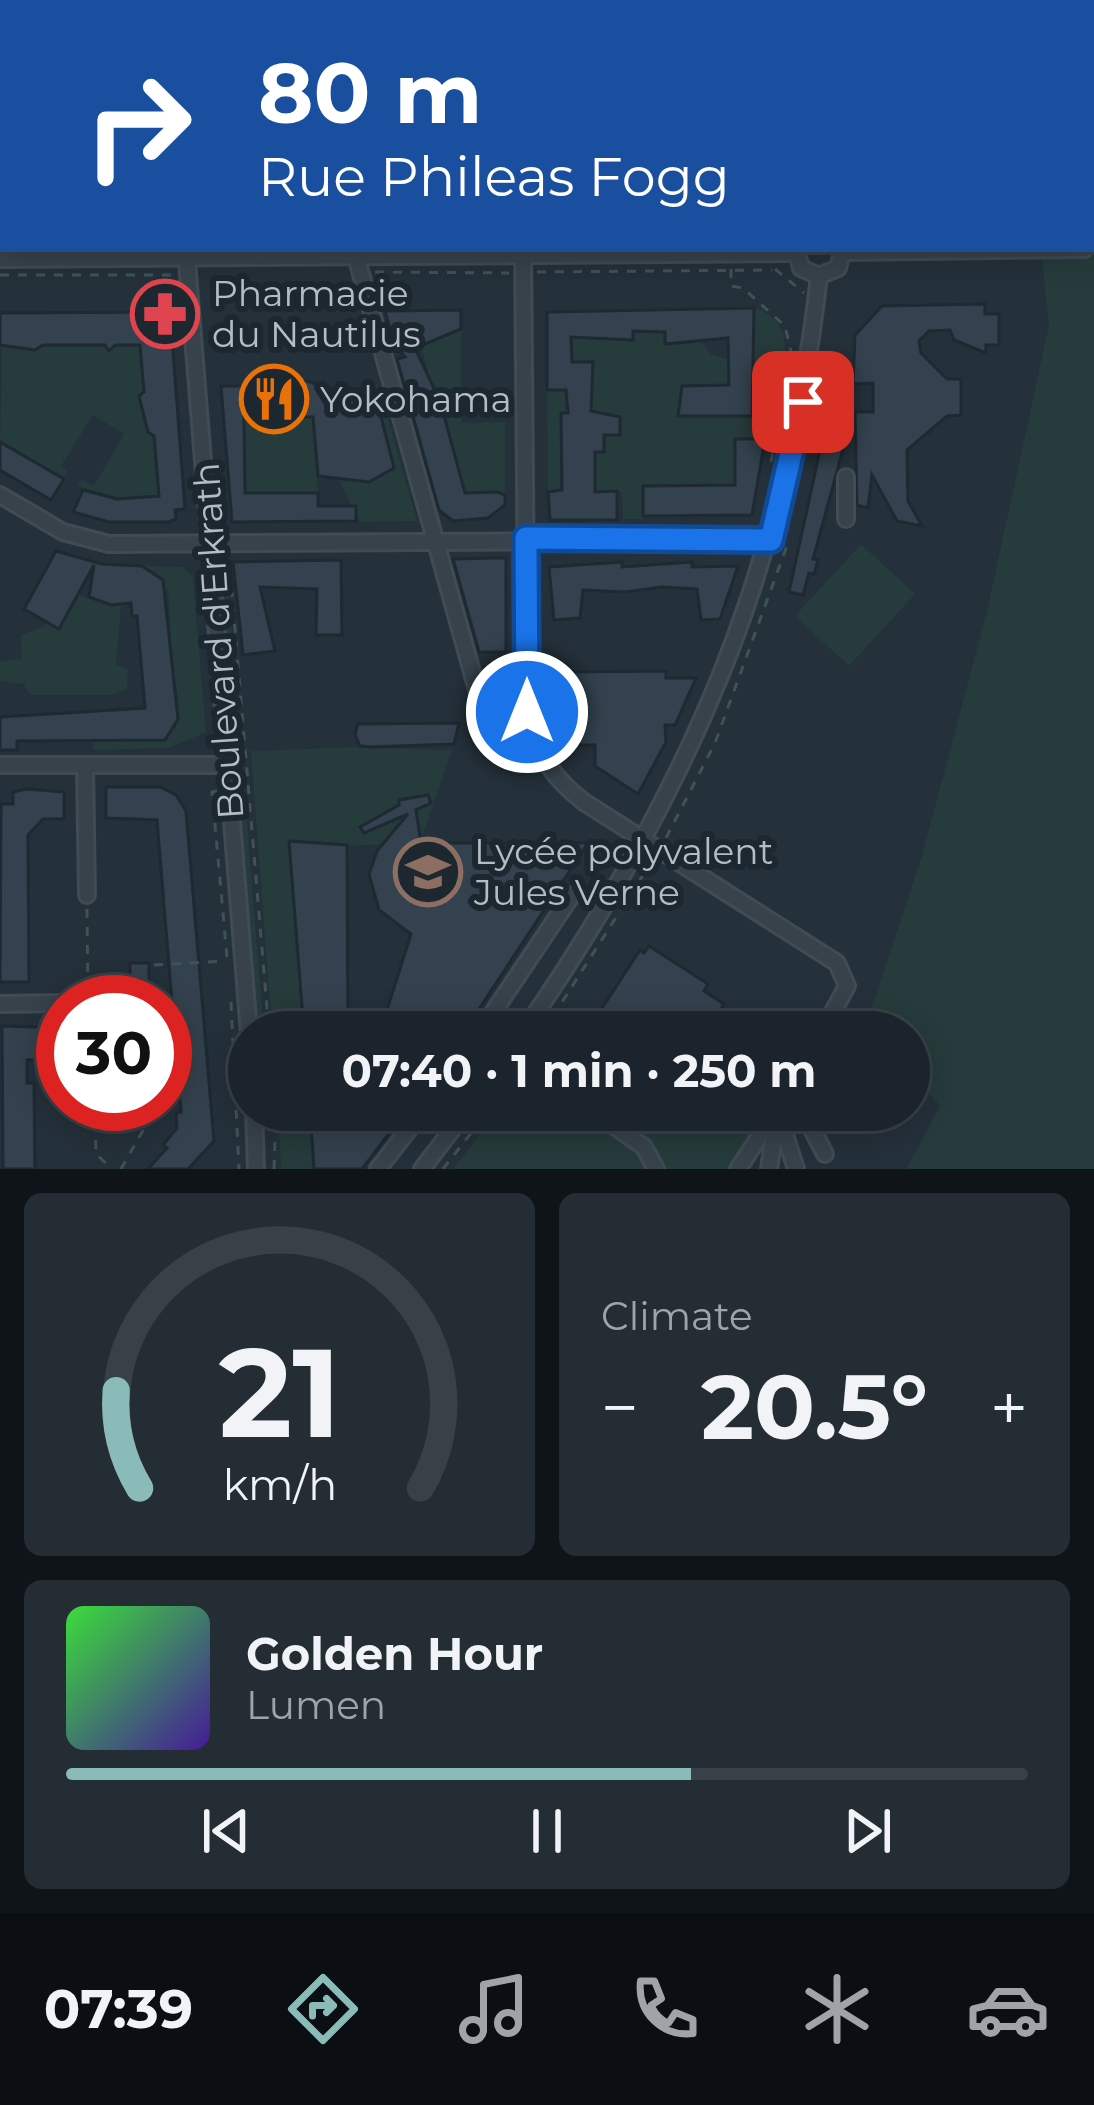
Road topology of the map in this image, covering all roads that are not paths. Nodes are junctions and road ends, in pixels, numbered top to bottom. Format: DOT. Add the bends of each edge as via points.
graph roads {
  1 [pos="355,252"];
  2 [pos="524,252"];
  3 [pos="543,252"];
  4 [pos="793,252"];
  5 [pos="795,252"];
  6 [pos="842,252"];
  7 [pos="0,259"];
  8 [pos="187,261"];
  9 [pos="820,276"];
  10 [pos="845,477"];
  11 [pos="0,495"];
  12 [pos="846,519"];
  13 [pos="526,538"];
  14 [pos="432,539"];
  15 [pos="771,540"];
  16 [pos="210,541"];
  17 [pos="476,690"];
  18 [pos="0,765"];
  19 [pos="86,765"];
  20 [pos="227,765"];
  21 [pos="645,839"];
  22 [pos="86,895"];
  23 [pos="572,895"];
  24 [pos="36,1003"];
  25 [pos="0,1004"];
  26 [pos="247,1011"];
  27 [pos="494,1011"];
  28 [pos="536,1011"];
  29 [pos="833,1011"];
  30 [pos="255,1131"];
  31 [pos="408,1131"];
  32 [pos="451,1131"];
  33 [pos="622,1131"];
  34 [pos="764,1131"];
  35 [pos="775,1131"];
  36 [pos="784,1131"];
  37 [pos="813,1131"];
  38 [pos="825,1154"];
  39 [pos="256,1169"];
  40 [pos="378,1169"];
  41 [pos="422,1169"];
  42 [pos="656,1169"];
  43 [pos="739,1169"];
  44 [pos="770,1169"];
  45 [pos="796,1169"];
  1 -- 8 [label="street"];
  1 -- 14 [label="street"];
  2 -- 13 [label="street"];
  3 -- 4 [label="street" via="731,262"];
  5 -- 9 [label="street" via="803,270"];
  6 -- 9 [label="street" via="838,268"];
  7 -- 8 [label="street"];
  8 -- 16 [label="street, Boulevard d'Erkrath"];
  9 -- 15 [label="street" via="803,402"];
  10 -- 12 [label="street"];
  11 -- 16 [label="street" via="85,540"];
  13 -- 14 [label="street"];
  13 -- 15 [label="street"];
  13 -- 21 [label="street" via="531,732 574,795"];
  14 -- 16 [label="street"];
  14 -- 17 [label="street"];
  15 -- 21 [label="street" via="705,720"];
  16 -- 20 [label="street, Boulevard d'Erkrath"];
  18 -- 19 [label="street"];
  19 -- 20 [label="street"];
  19 -- 22 [label="street"];
  20 -- 26 [label="street, Boulevard d'Erkrath"];
  21 -- 28 [label="street"];
  21 -- 29 [label="street" via="837,963 847,986"];
  23 -- 27 [label="street"];
  24 -- 25 [label="street"];
  30 -- 39 [label="street"];
  31 -- 40 [label="street"];
  32 -- 41 [label="street"];
  33 -- 42 [label="street"];
  34 -- 43 [label="street"];
  35 -- 44 [label="street"];
  36 -- 45 [label="street"];
  37 -- 38 [label="street"];
}
